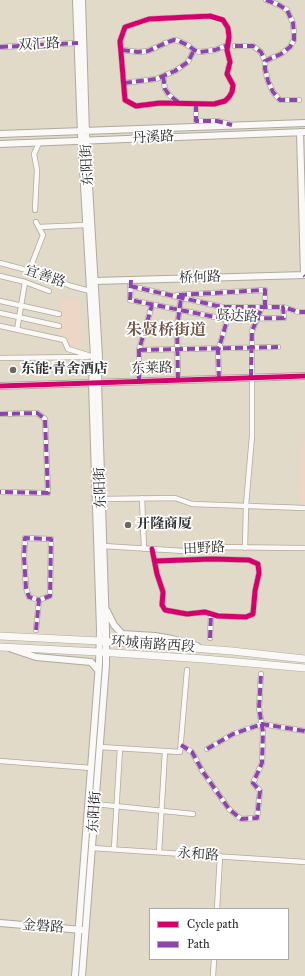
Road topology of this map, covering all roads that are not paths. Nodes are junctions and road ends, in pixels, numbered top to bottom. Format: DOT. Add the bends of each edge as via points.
graph roads {
  1 [pos="76,0"];
  2 [pos="82,0"];
  3 [pos="266,0"];
  4 [pos="78,43"];
  5 [pos="228,45"];
  6 [pos="235,46"];
  7 [pos="0,47"];
  8 [pos="122,50"];
  9 [pos="194,50"];
  10 [pos="265,61"];
  11 [pos="163,76"];
  12 [pos="124,83"];
  13 [pos="299,100"];
  14 [pos="180,104"];
  15 [pos="196,104"];
  16 [pos="305,123"];
  17 [pos="232,126"];
  18 [pos="83,132"];
  19 [pos="303,132"];
  20 [pos="0,134"];
  21 [pos="84,141"];
  22 [pos="39,143"];
  23 [pos="0,144"];
  24 [pos="35,210"];
  25 [pos="36,222"];
  26 [pos="86,225"];
  27 [pos="39,227"];
  28 [pos="0,263"];
  29 [pos="29,271"];
  30 [pos="305,275"];
  31 [pos="0,276"];
  32 [pos="95,281"];
  33 [pos="25,282"];
  34 [pos="131,283"];
  35 [pos="90,290"];
  36 [pos="49,291"];
  37 [pos="169,296"];
  38 [pos="181,298"];
  39 [pos="0,301"];
  40 [pos="152,305"];
  41 [pos="21,306"];
  42 [pos="231,307"];
  43 [pos="264,307"];
  44 [pos="284,307"];
  45 [pos="179,310"];
  46 [pos="305,312"];
  47 [pos="0,313"];
  48 [pos="59,314"];
  49 [pos="20,317"];
  50 [pos="228,319"];
  51 [pos="257,319"];
  52 [pos="0,326"];
  53 [pos="59,326"];
  54 [pos="17,330"];
  55 [pos="251,347"];
  56 [pos="278,347"];
  57 [pos="219,348"];
  58 [pos="178,349"];
  59 [pos="139,350"];
  60 [pos="94,357"];
  61 [pos="0,358"];
  62 [pos="305,376"];
  63 [pos="219,378"];
  64 [pos="251,378"];
  65 [pos="178,380"];
  66 [pos="139,381"];
  67 [pos="95,383"];
  68 [pos="0,386"];
  69 [pos="0,414"];
  70 [pos="0,492"];
  71 [pos="142,498"];
  72 [pos="102,500"];
  73 [pos="246,505"];
  74 [pos="305,508"];
  75 [pos="103,546"];
  76 [pos="245,548"];
  77 [pos="305,548"];
  78 [pos="144,549"];
  79 [pos="152,549"];
  80 [pos="155,561"];
  81 [pos="39,600"];
  82 [pos="106,609"];
  83 [pos="212,614"];
  84 [pos="36,630"];
  85 [pos="0,636"];
  86 [pos="210,638"];
  87 [pos="103,641"];
  88 [pos="3,647"];
  89 [pos="208,649"];
  90 [pos="103,652"];
  91 [pos="305,659"];
  92 [pos="305,668"];
  93 [pos="98,670"];
  94 [pos="186,670"];
  95 [pos="261,674"];
  96 [pos="262,724"];
  97 [pos="305,731"];
  98 [pos="181,745"];
  99 [pos="100,747"];
  100 [pos="120,748"];
  101 [pos="207,749"];
  102 [pos="165,751"];
  103 [pos="0,761"];
  104 [pos="91,768"];
  105 [pos="95,804"];
  106 [pos="117,806"];
  107 [pos="161,809"];
  108 [pos="193,814"];
  109 [pos="92,848"];
  110 [pos="114,849"];
  111 [pos="158,852"];
  112 [pos="220,856"];
  113 [pos="305,862"];
  114 [pos="217,908"];
  115 [pos="0,924"];
  116 [pos="78,929"];
  117 [pos="86,930"];
  118 [pos="214,960"];
  119 [pos="75,976"];
  120 [pos="82,976"];
  121 [pos="213,976"];
  1 -- 4 [label="main road, 东阳街"];
  2 -- 18 [label="main road, 东阳街"];
  3 -- 10 [label="street" via="287,10 293,23 294,40 281,54"];
  4 -- 7 [label="street, 双汇路"];
  4 -- 18 [label="main road, 东阳街"];
  5 -- 8 [label="street" via="228,28 223,20 210,16 150,19 125,27 120,41"];
  5 -- 9 [label="street" via="215,50"];
  5 -- 15 [label="street" via="230,62 227,74 233,85 232,92 225,101"];
  6 -- 10 [label="street" via="253,46 261,52"];
  8 -- 9 [label="street" via="148,51 174,40"];
  8 -- 12 [label="street"];
  9 -- 11 [label="street" via="188,62"];
  10 -- 13 [label="street" via="268,81 273,92 280,100"];
  11 -- 12 [label="street"];
  11 -- 14 [label="street" via="165,89"];
  12 -- 14 [label="street" via="125,100 136,106"];
  14 -- 15 [label="street"];
  15 -- 17 [label="street" via="196,121 217,121"];
  16 -- 17 [label="main road, 丹溪路"];
  17 -- 18 [label="main road, 丹溪路"];
  18 -- 20 [label="main road, 丹溪路"];
  18 -- 21 [label="main road, 东阳街"];
  19 -- 21 [label="main road, 丹溪路"];
  19 -- 30 [label="main road"];
  21 -- 22 [label="main road, 丹溪路"];
  21 -- 26 [label="main road, 东阳街"];
  21 -- 32 [label="main road, 东阳街"];
  22 -- 23 [label="main road, 丹溪路"];
  22 -- 24 [label="street" via="34,154 38,170"];
  25 -- 27 [label="street"];
  26 -- 27 [label="street"];
  26 -- 35 [label="main road, 东阳街"];
  27 -- 29 [label="street" via="43,235"];
  28 -- 29 [label="street, 宜善路"];
  29 -- 35 [label="street, 宜善路"];
  30 -- 34 [label="main road, 桥何路"];
  31 -- 33 [label="street"];
  32 -- 34 [label="main road, 桥何路"];
  32 -- 67 [label="main road, 东阳街" via="99,357"];
  33 -- 36 [label="street"];
  33 -- 41 [label="street"];
  34 -- 37 [label="street"];
  34 -- 40 [label="street, 贤达路" via="130,300"];
  35 -- 60 [label="main road, 东阳街"];
  37 -- 38 [label="street"];
  37 -- 43 [label="street" via="265,290"];
  38 -- 42 [label="street"];
  38 -- 45 [label="street"];
  39 -- 41 [label="street"];
  40 -- 45 [label="street, 贤达路"];
  40 -- 59 [label="street"];
  41 -- 48 [label="street"];
  41 -- 49 [label="street"];
  42 -- 43 [label="street"];
  42 -- 50 [label="street"];
  43 -- 44 [label="street"];
  43 -- 51 [label="street"];
  44 -- 46 [label="street"];
  44 -- 51 [label="street, 贤达路" via="284,318"];
  45 -- 50 [label="street, 贤达路"];
  45 -- 58 [label="street"];
  47 -- 49 [label="street"];
  49 -- 53 [label="street"];
  49 -- 54 [label="street"];
  50 -- 51 [label="street, 贤达路"];
  50 -- 57 [label="street"];
  51 -- 55 [label="street" via="252,331"];
  52 -- 54 [label="street"];
  54 -- 60 [label="street" via="64,340 68,349"];
  55 -- 56 [label="street"];
  55 -- 57 [label="street"];
  55 -- 64 [label="street"];
  57 -- 58 [label="street"];
  57 -- 63 [label="street"];
  58 -- 59 [label="street"];
  58 -- 65 [label="street"];
  59 -- 66 [label="street"];
  60 -- 61 [label="street"];
  60 -- 67 [label="main road, 东阳街"];
  62 -- 64 [label="main road, 东莱路"];
  63 -- 64 [label="main road, 东莱路"];
  63 -- 65 [label="main road, 东莱路"];
  64 -- 73 [label="street" via="252,436"];
  65 -- 66 [label="main road, 东莱路"];
  66 -- 67 [label="main road, 东莱路"];
  67 -- 68 [label="main road, 东莱路"];
  67 -- 72 [label="main road, 东阳街"];
  67 -- 87 [label="main road, 东阳街"];
  69 -- 70 [label="street" via="37,413 45,419 48,493"];
  71 -- 72 [label="street"];
  71 -- 73 [label="street" via="175,498 192,504"];
  71 -- 78 [label="street"];
  72 -- 75 [label="main road, 东阳街"];
  73 -- 74 [label="street"];
  73 -- 76 [label="street"];
  75 -- 78 [label="street, 田野路"];
  75 -- 82 [label="main road, 东阳街"];
  76 -- 77 [label="street, 田野路"];
  76 -- 79 [label="street, 田野路" via="208,547 184,551"];
  78 -- 79 [label="street, 田野路"];
  79 -- 80 [label="street"];
  80 -- 83 [label="street" via="165,610 187,614"];
  80 -- 83 [label="street" via="249,560 258,564 253,614 246,617"];
  81 -- 81 [label="street" via="50,596 51,539 25,538 26,588 29,597"];
  81 -- 84 [label="street"];
  82 -- 87 [label="main road, 东阳街"];
  82 -- 89 [label="main road" via="122,634 155,636"];
  83 -- 86 [label="street"];
  85 -- 87 [label="main road, 环城南路西段"];
  87 -- 89 [label="main road, 环城南路西段"];
  87 -- 90 [label="main road, 东阳街"];
  88 -- 90 [label="main road, 环城南路西段"];
  88 -- 93 [label="main road" via="36,657 90,662"];
  89 -- 91 [label="main road, 环城南路西段"];
  90 -- 92 [label="main road, 环城南路西段"];
  90 -- 93 [label="main road, 东阳街"];
  90 -- 99 [label="main road, 东阳街"];
  93 -- 104 [label="main road, 东阳街"];
  94 -- 98 [label="street"];
  95 -- 96 [label="street" via="259,708"];
  96 -- 97 [label="street"];
  96 -- 98 [label="street" via="262,763 253,782 260,791 257,818 241,819 229,809 192,752"];
  96 -- 101 [label="street" via="233,734"];
  98 -- 102 [label="street" via="180,752"];
  99 -- 100 [label="street"];
  99 -- 105 [label="main road, 东阳街"];
  100 -- 102 [label="street"];
  100 -- 106 [label="street"];
  102 -- 107 [label="street"];
  103 -- 104 [label="street"];
  104 -- 116 [label="main road, 东阳街"];
  105 -- 106 [label="street"];
  105 -- 109 [label="main road, 东阳街"];
  106 -- 107 [label="street"];
  106 -- 110 [label="street"];
  107 -- 108 [label="street"];
  107 -- 111 [label="street"];
  109 -- 110 [label="street, 永和路"];
  109 -- 117 [label="main road, 东阳街"];
  110 -- 111 [label="street, 永和路"];
  111 -- 112 [label="street, 永和路"];
  112 -- 113 [label="street, 永和路"];
  112 -- 114 [label="street"];
  115 -- 116 [label="main road, 金磐路"];
  116 -- 117 [label="main road, 金磐路"];
  116 -- 119 [label="main road, 东阳街"];
  117 -- 120 [label="main road, 东阳街"];
  118 -- 121 [label="street"];
}
